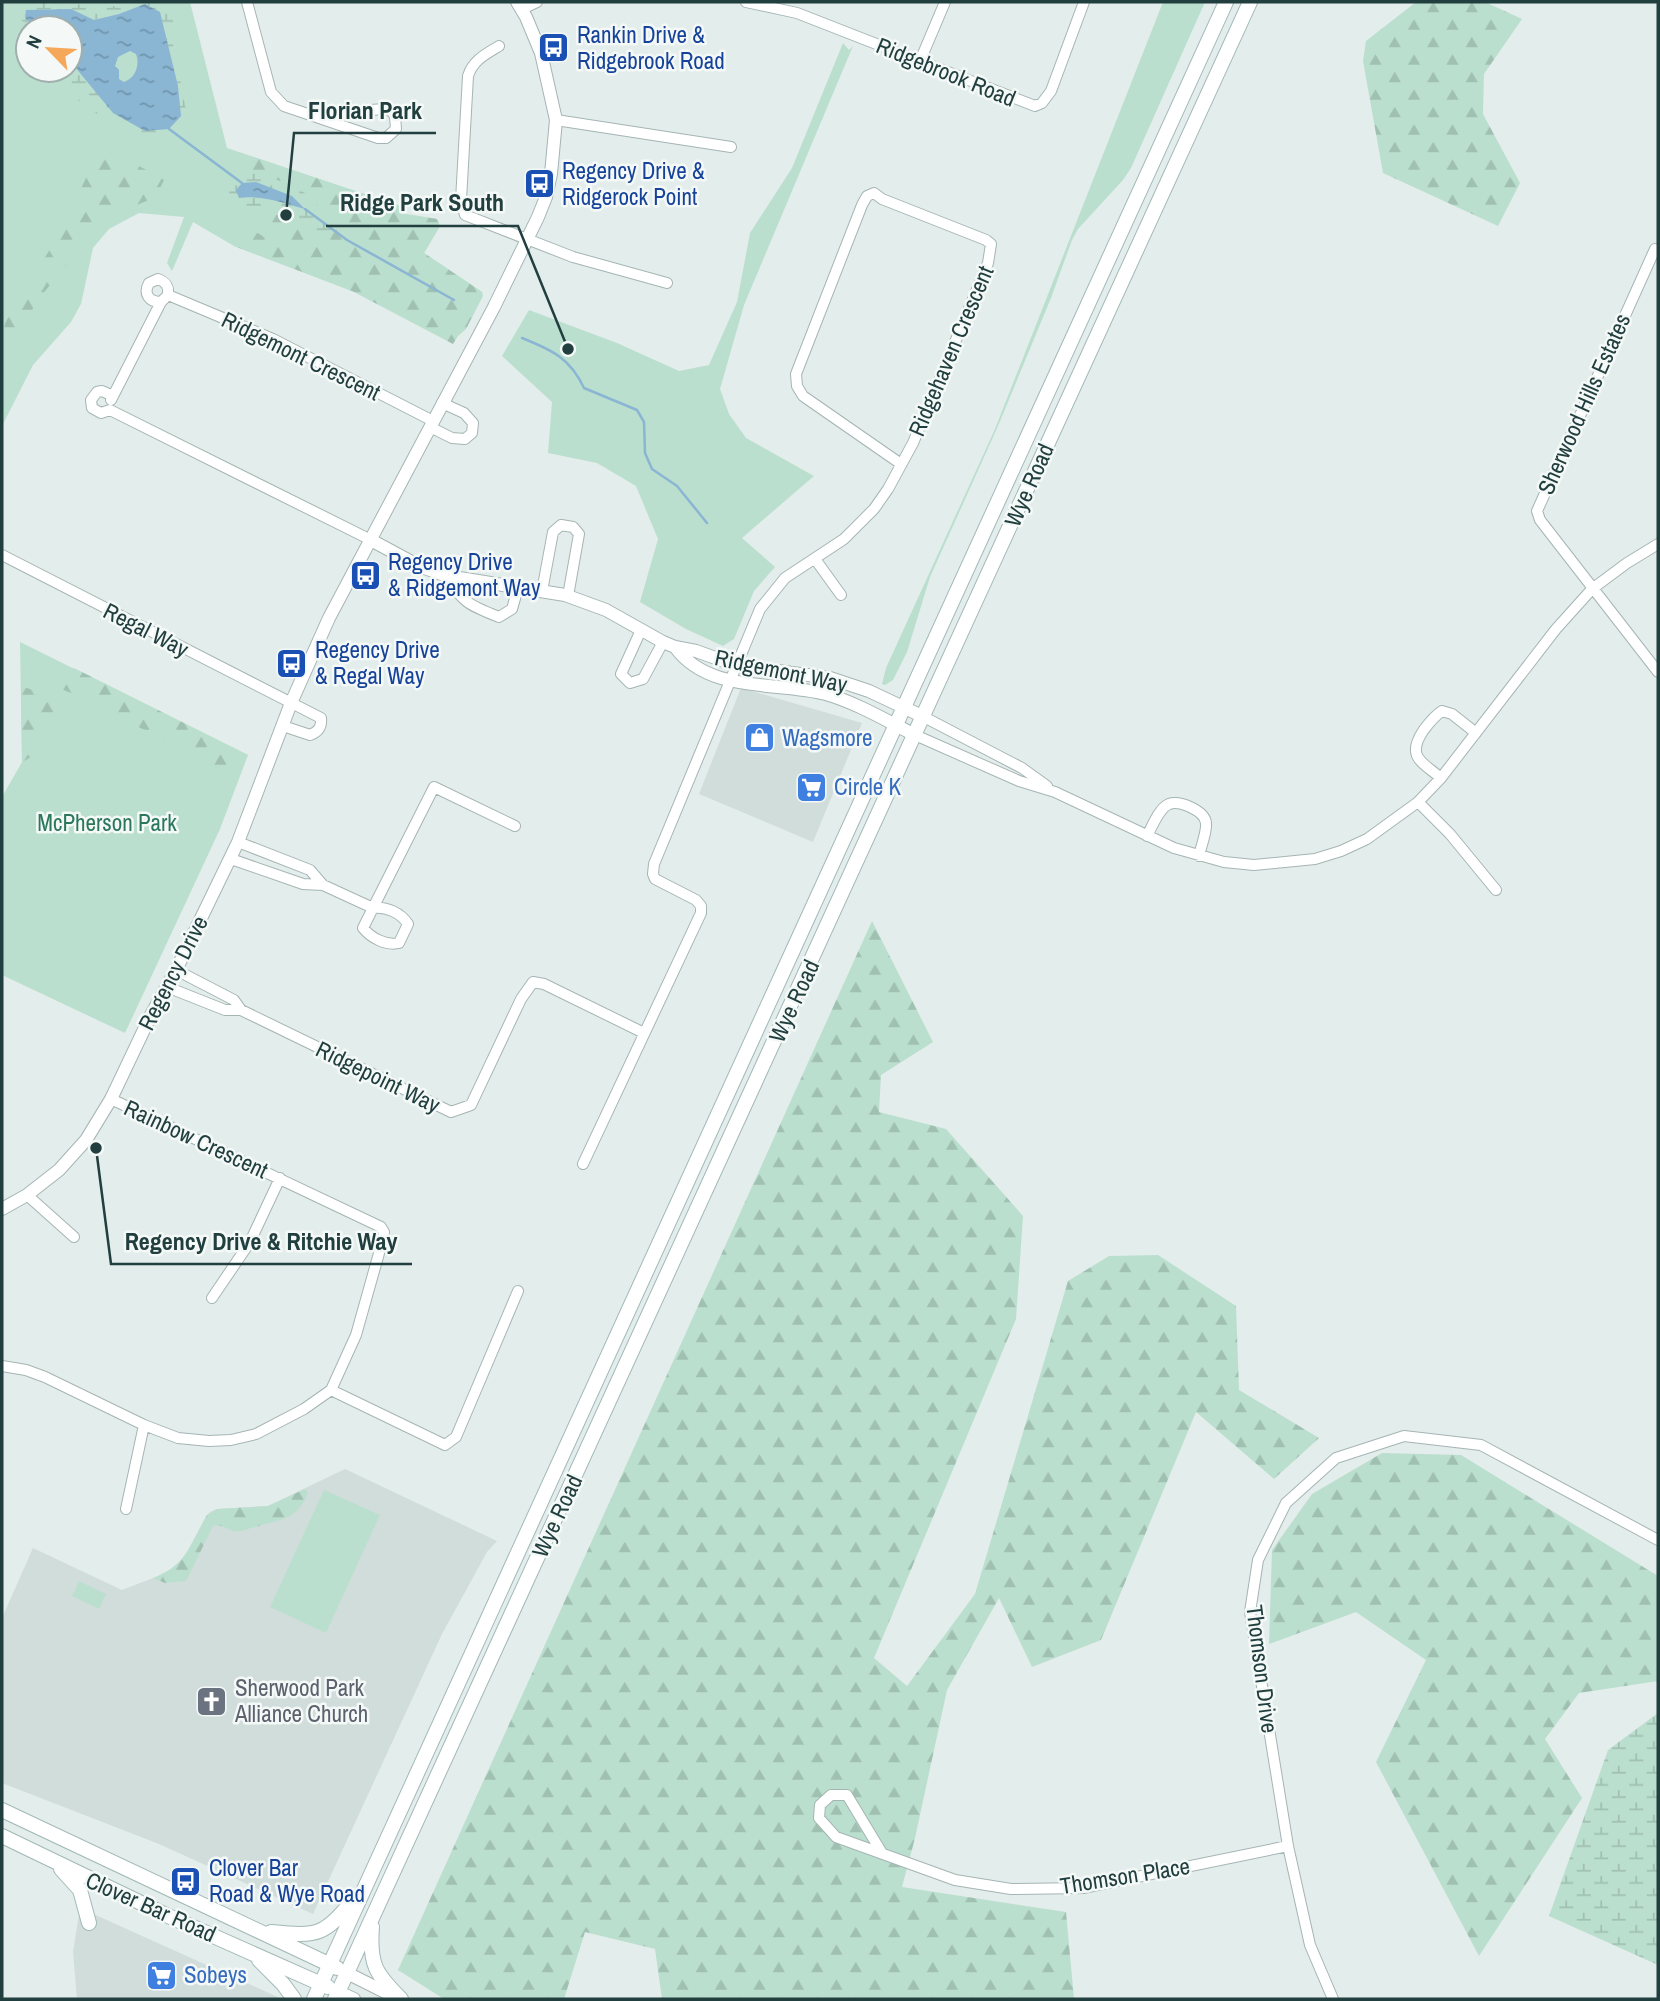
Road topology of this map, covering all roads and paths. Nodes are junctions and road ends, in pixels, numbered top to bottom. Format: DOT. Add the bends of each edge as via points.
graph roads {
  1 [pos="247,2"];
  2 [pos="260,2"];
  3 [pos="537,2"];
  4 [pos="746,2"];
  5 [pos="801,2"];
  6 [pos="944,2"];
  7 [pos="1084,2"];
  8 [pos="1226,2"];
  9 [pos="1250,2"];
  10 [pos="519,6"];
  11 [pos="797,13"];
  12 [pos="499,46"];
  13 [pos="920,61"];
  14 [pos="316,116"];
  15 [pos="556,120"];
  16 [pos="731,147"];
  17 [pos="528,240"];
  18 [pos="1655,249"];
  19 [pos="667,283"];
  20 [pos="111,395"];
  21 [pos="442,403"];
  22 [pos="110,410"];
  23 [pos="431,424"];
  24 [pos="901,464"];
  25 [pos="369,540"];
  26 [pos="1658,544"];
  27 [pos="2,555"];
  28 [pos="816,559"];
  29 [pos="447,576"];
  30 [pos="518,587"];
  31 [pos="1592,589"];
  32 [pos="542,591"];
  33 [pos="841,595"];
  34 [pos="568,596"];
  35 [pos="641,630"];
  36 [pos="669,644"];
  37 [pos="735,665"];
  38 [pos="1658,672"];
  39 [pos="730,679"];
  40 [pos="291,703"];
  41 [pos="904,708"];
  42 [pos="924,717"];
  43 [pos="895,725"];
  44 [pos="283,726"];
  45 [pos="1476,733"];
  46 [pos="915,735"];
  47 [pos="1441,778"];
  48 [pos="1055,792"];
  49 [pos="1418,802"];
  50 [pos="515,826"];
  51 [pos="1147,836"];
  52 [pos="238,842"];
  53 [pos="1199,856"];
  54 [pos="231,859"];
  55 [pos="323,885"];
  56 [pos="1496,890"];
  57 [pos="176,970"];
  58 [pos="167,987"];
  59 [pos="241,1010"];
  60 [pos="644,1032"];
  61 [pos="111,1099"];
  62 [pos="583,1164"];
  63 [pos="280,1178"];
  64 [pos="27,1195"];
  65 [pos="2,1209"];
  66 [pos="74,1237"];
  67 [pos="518,1291"];
  68 [pos="212,1298"];
  69 [pos="2,1366"];
  70 [pos="331,1390"];
  71 [pos="144,1425"];
  72 [pos="126,1509"];
  73 [pos="1658,1540"];
  74 [pos="2,1810"];
  75 [pos="2,1836"];
  76 [pos="1287,1846"];
  77 [pos="882,1853"];
  78 [pos="55,1863"];
  79 [pos="367,1883"];
  80 [pos="373,1918"];
  81 [pos="89,1923"];
  82 [pos="260,1931"];
  83 [pos="250,1951"];
  84 [pos="330,1965"];
  85 [pos="347,1973"];
  86 [pos="321,1983"];
  87 [pos="337,1996"];
  88 [pos="294,1999"];
  89 [pos="314,1999"];
  90 [pos="354,1999"];
  91 [pos="400,1999"];
  92 [pos="1333,1999"];
  1 -- 2 [label="street"];
  1 -- 14 [label="street" via="271,92 284,106"];
  3 -- 10 [label="street"];
  4 -- 11 [label="street, Ridgebrook Road"];
  5 -- 11 [label="street"];
  6 -- 13 [label="street"];
  7 -- 13 [label="street, Ridgebrook Road" via="1051,91 1035,106"];
  8 -- 41 [label="main road, Wye Road"];
  9 -- 42 [label="main road, Wye Road"];
  10 -- 15 [label="street, Regency Drive" via="541,53"];
  11 -- 13 [label="street, Ridgebrook Road"];
  12 -- 17 [label="street" via="476,61 468,76 461,200 465,215"];
  14 -- 14 [label="street" via="378,138 386,138 396,129 396,116 384,109"];
  15 -- 16 [label="street"];
  15 -- 17 [label="street, Regency Drive" via="546,197"];
  17 -- 19 [label="street"];
  17 -- 21 [label="street, Regency Drive"];
  18 -- 31 [label="street, Sherwood Hills Estates" via="1537,510"];
  20 -- 22 [label="street, Ridgemont Crescent"];
  20 -- 22 [label="street, Ridgemont Crescent" via="97,391 91,402 97,412"];
  20 -- 23 [label="street, Ridgemont Crescent" via="164,298 273,338"];
  21 -- 23 [label="street, Regency Drive"];
  21 -- 23 [label="street" via="464,413 474,423 472,433 465,439 452,438"];
  22 -- 25 [label="street, Ridgemont Crescent"];
  23 -- 25 [label="street, Regency Drive"];
  24 -- 24 [label="street, Ridgehaven Crescent" via="803,397 797,386 796,374 862,205 874,193 991,244 983,276"];
  24 -- 28 [label="street, Ridgehaven Crescent" via="874,509 844,540"];
  25 -- 29 [label="street, Ridgemont Way"];
  25 -- 40 [label="street, Regency Drive"];
  26 -- 31 [label="street"];
  27 -- 40 [label="street, Regal Way"];
  28 -- 33 [label="street"];
  28 -- 37 [label="street, Ridgehaven Crescent" via="785,578 766,599"];
  29 -- 30 [label="street, Ridgemont Way"];
  29 -- 30 [label="street" via="466,603 499,617 512,609"];
  30 -- 32 [label="street, Ridgemont Way"];
  31 -- 38 [label="street, Sherwood Hills Estates"];
  31 -- 45 [label="street"];
  32 -- 34 [label="street, Ridgemont Way"];
  32 -- 34 [label="street" via="553,532 561,525 573,527 579,534"];
  34 -- 35 [label="street, Ridgemont Way"];
  35 -- 36 [label="street, Ridgemont Way"];
  35 -- 36 [label="street" via="622,667 621,674 629,684 643,680"];
  36 -- 37 [label="street, Ridgemont Way"];
  36 -- 39 [label="street, Ridgemont Way" via="697,667"];
  37 -- 39 [label="street, Ridgehaven Crescent"];
  37 -- 41 [label="street, Ridgemont Way" via="830,678"];
  39 -- 43 [label="street, Ridgemont Way" via="828,695"];
  39 -- 60 [label="street" via="654,864 655,879 696,900 701,913"];
  40 -- 44 [label="street, Regency Drive"];
  40 -- 44 [label="street" via="318,715 321,724 310,735"];
  41 -- 42 [label="street, Ridgemont Way"];
  41 -- 43 [label="main road, Wye Road"];
  42 -- 46 [label="main road, Wye Road"];
  42 -- 48 [label="street" via="1022,768"];
  43 -- 46 [label="street, Ridgemont Way"];
  43 -- 79 [label="main road, Wye Road"];
  44 -- 52 [label="street, Regency Drive"];
  45 -- 47 [label="street"];
  45 -- 47 [label="street" via="1452,714 1442,711 1433,717 1414,750"];
  46 -- 48 [label="street" via="1018,781"];
  46 -- 80 [label="main road, Wye Road"];
  47 -- 49 [label="street"];
  48 -- 51 [label="street"];
  49 -- 53 [label="street" via="1367,839 1315,859 1254,865"];
  49 -- 56 [label="street"];
  50 -- 55 [label="street" via="434,787 373,908"];
  51 -- 53 [label="street"];
  51 -- 53 [label="street" via="1162,810 1177,803 1197,811 1207,824"];
  52 -- 54 [label="street, Regency Drive"];
  52 -- 55 [label="street" via="310,870"];
  54 -- 55 [label="street" via="303,884"];
  54 -- 57 [label="street, Regency Drive"];
  57 -- 58 [label="street, Regency Drive"];
  57 -- 59 [label="street, Ridgepoint Way" via="234,1000"];
  58 -- 59 [label="street, Ridgepoint Way" via="225,1010"];
  58 -- 61 [label="street, Regency Drive"];
  59 -- 60 [label="street, Ridgepoint Way" via="451,1112 471,1105 533,982"];
  60 -- 62 [label="street"];
  61 -- 63 [label="street, Rainbow Crescent"];
  61 -- 64 [label="street, Regency Drive" via="86,1140 59,1170"];
  63 -- 68 [label="street, Rainbow Crescent" via="250,1242"];
  63 -- 70 [label="street, Rainbow Crescent" via="377,1224 384,1232 356,1335"];
  64 -- 65 [label="street, Regency Drive"];
  64 -- 66 [label="street"];
  67 -- 70 [label="street" via="456,1437 445,1445"];
  69 -- 71 [label="street" via="45,1377"];
  70 -- 71 [label="street" via="256,1434 231,1440 178,1438"];
  71 -- 72 [label="street"];
  73 -- 76 [label="street, Thomson Drive" via="1481,1445 1404,1436 1336,1458 1286,1503 1258,1560 1251,1612"];
  74 -- 82 [label="main road, Clover Bar Road"];
  75 -- 78 [label="main road, Clover Bar Road"];
  76 -- 77 [label="street, Thomson Place" via="1083,1888 1011,1889 966,1881"];
  76 -- 92 [label="street, Thomson Drive" via="1310,1945"];
  77 -- 77 [label="street, Thomson Place" via="847,1795 831,1795 820,1805 819,1818 836,1837"];
  78 -- 81 [label="main road" via="80,1890"];
  78 -- 83 [label="main road, Clover Bar Road"];
  79 -- 82 [label="main road" via="335,1921 317,1933 302,1936"];
  79 -- 84 [label="main road, Wye Road"];
  80 -- 85 [label="main road, Wye Road"];
  80 -- 91 [label="main road" via="373,1965"];
  82 -- 84 [label="main road, Clover Bar Road"];
  83 -- 86 [label="main road, Clover Bar Road"];
  83 -- 88 [label="main road"];
  84 -- 85 [label="main road, Clover Bar Road"];
  84 -- 86 [label="main road, Wye Road"];
  85 -- 87 [label="main road, Wye Road"];
  85 -- 91 [label="street"];
  86 -- 87 [label="main road, Clover Bar Road"];
  86 -- 89 [label="main road, Wye Road"];
  87 -- 90 [label="street"];
}
